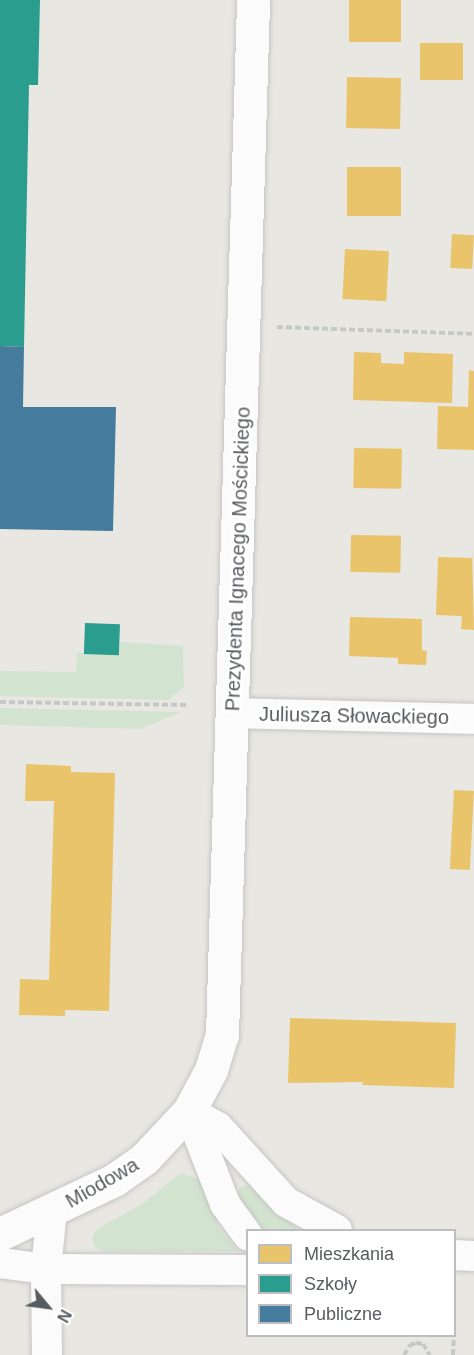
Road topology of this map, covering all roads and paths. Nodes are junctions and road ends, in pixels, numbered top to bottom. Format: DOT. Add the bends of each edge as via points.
graph roads {
  1 [pos="252,0"];
  2 [pos="243,326"];
  3 [pos="474,334"];
  4 [pos="0,702"];
  5 [pos="188,705"];
  6 [pos="233,713"];
  7 [pos="474,719"];
  8 [pos="189,1111"];
  9 [pos="52,1211"];
  10 [pos="335,1229"];
  11 [pos="246,1233"];
  12 [pos="0,1234"];
  13 [pos="0,1263"];
  14 [pos="46,1269"];
  15 [pos="246,1270"];
  16 [pos="454,1337"];
  17 [pos="47,1355"];
  18 [pos="404,1355"];
  19 [pos="430,1355"];
  20 [pos="453,1355"];
  1 -- 2 [label="street, Prezydenta Ignacego Mościckiego"];
  2 -- 3 [label="path"];
  2 -- 6 [label="street, Prezydenta Ignacego Mościckiego"];
  4 -- 5 [label="path"];
  6 -- 7 [label="street, Juliusza Słowackiego"];
  6 -- 8 [label="street, Prezydenta Ignacego Mościckiego" via="225,1013 217,1054"];
  8 -- 9 [label="street, Miodowa" via="129,1171"];
  8 -- 10 [label="street" via="218,1127 286,1202"];
  8 -- 11 [label="street" via="225,1204"];
  9 -- 12 [label="street, Miodowa"];
  9 -- 14 [label="street"];
  13 -- 14 [label="street"];
  14 -- 15 [label="street"];
  14 -- 17 [label="street"];
  16 -- 20 [label="path"];
  18 -- 19 [label="path" via="416,1343 423,1344"];
}
